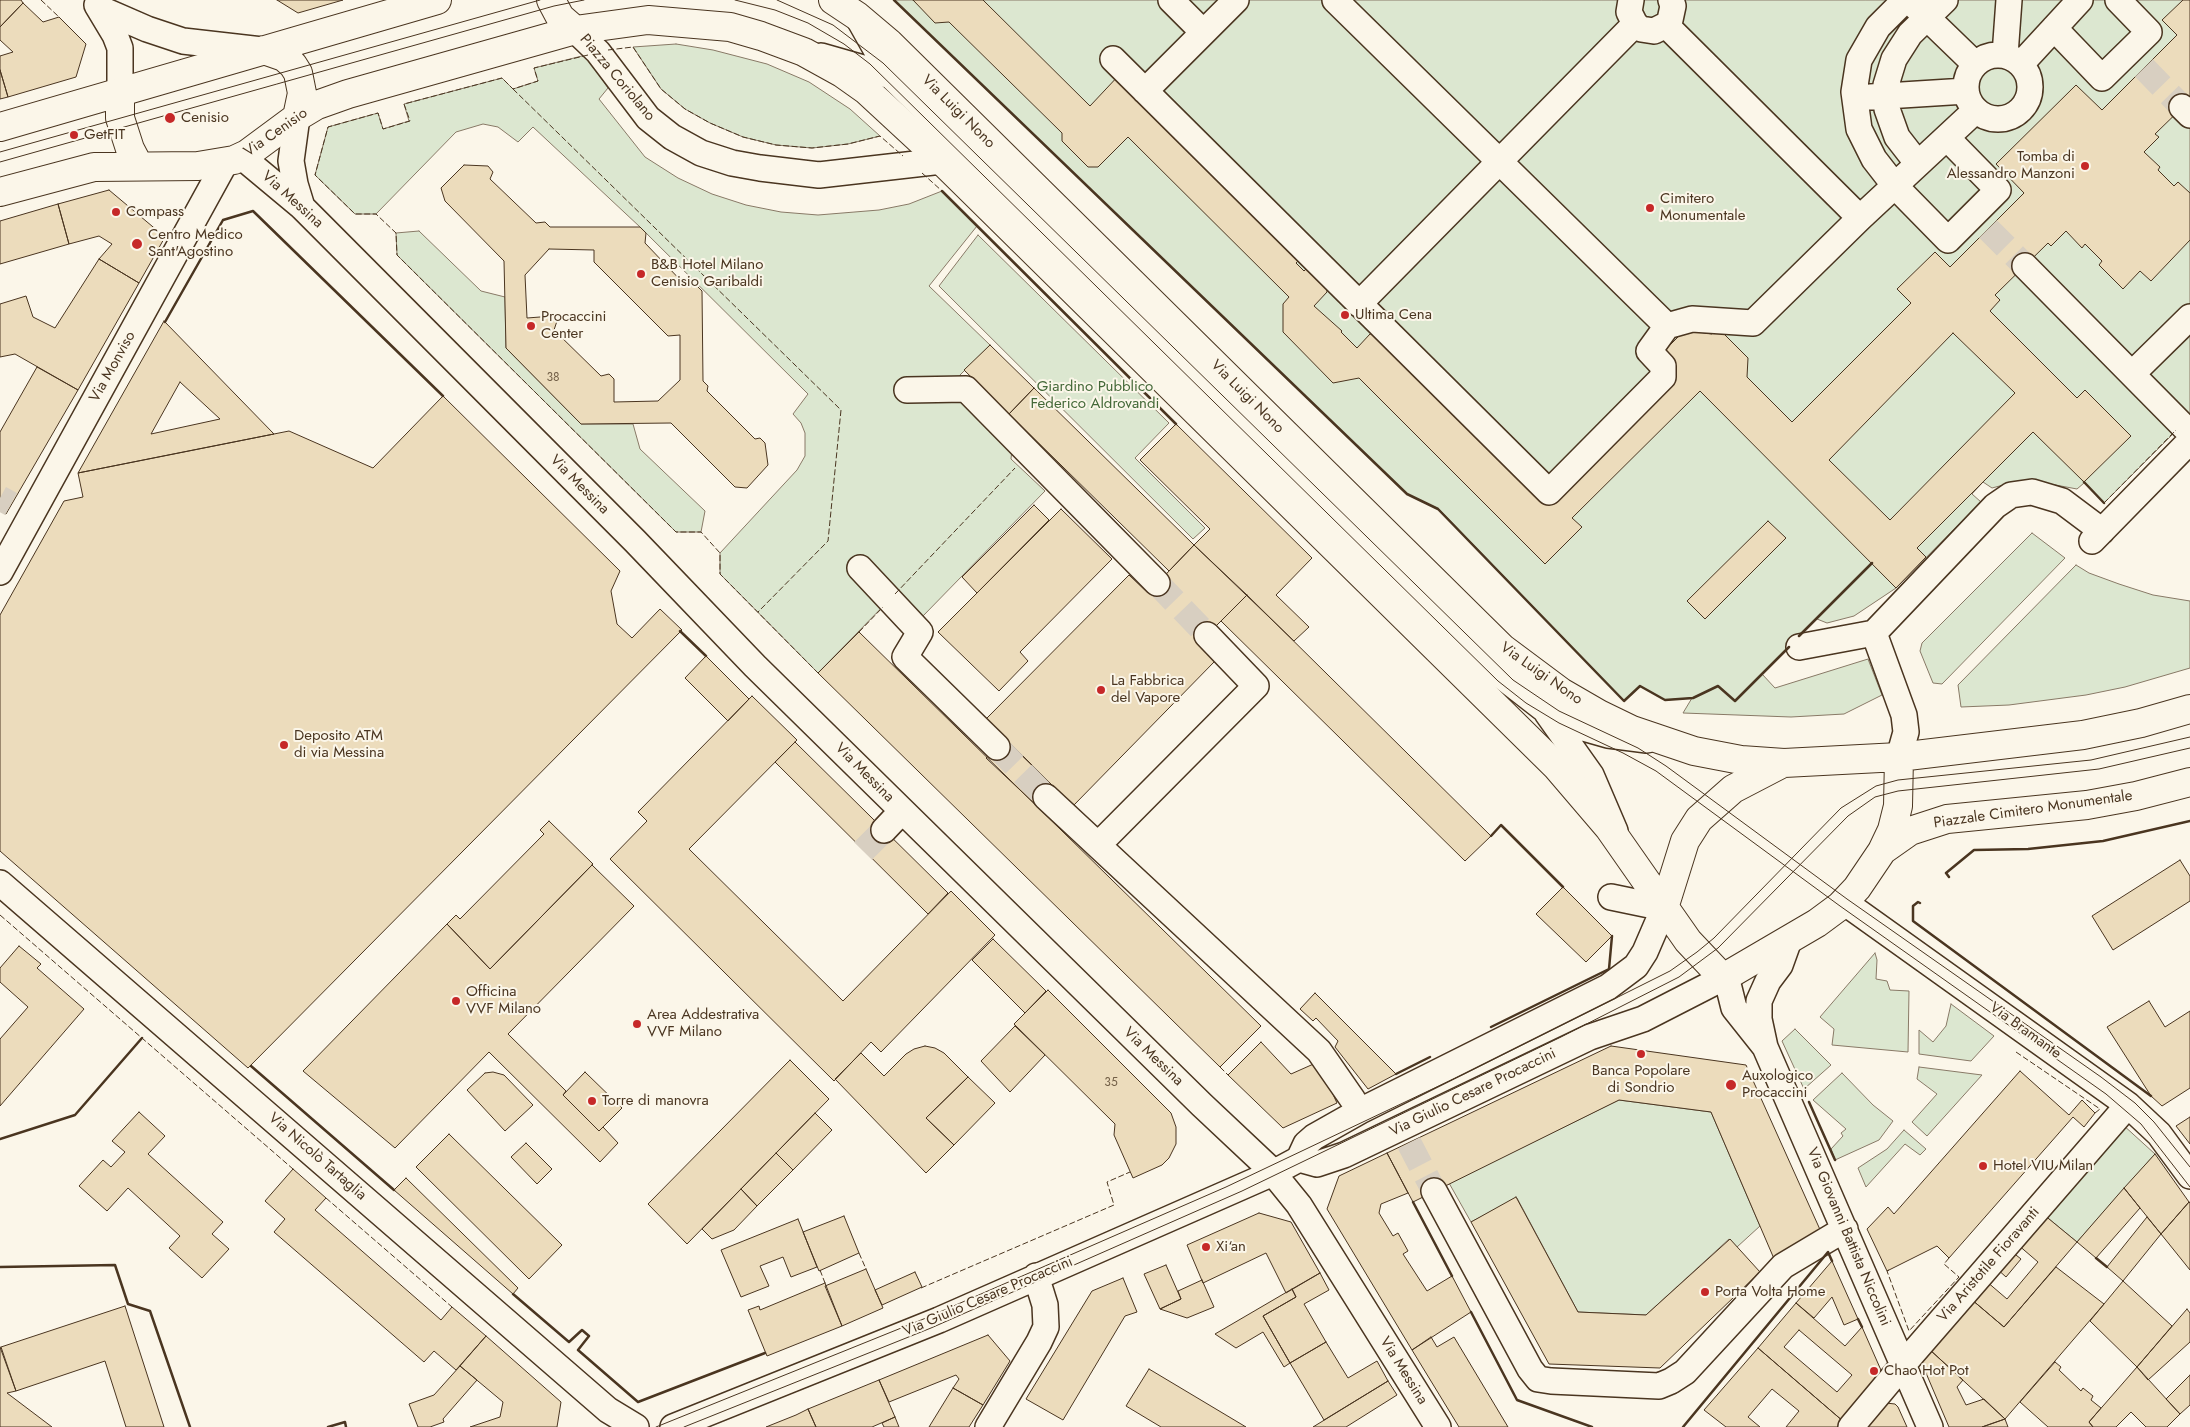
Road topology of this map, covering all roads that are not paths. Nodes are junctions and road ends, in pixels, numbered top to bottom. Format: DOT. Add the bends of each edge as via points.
graph roads {
  1 [pos="437,0"];
  2 [pos="552,0"];
  3 [pos="833,0"];
  4 [pos="1171,0"];
  5 [pos="1236,0"];
  6 [pos="1335,0"];
  7 [pos="1631,0"];
  8 [pos="1671,0"];
  9 [pos="1905,0"];
  10 [pos="1909,0"];
  11 [pos="1945,0"];
  12 [pos="2009,0"];
  13 [pos="2118,0"];
  14 [pos="2076,1"];
  15 [pos="96,4"];
  16 [pos="858,16"];
  17 [pos="1927,18"];
  18 [pos="1635,24"];
  19 [pos="1666,25"];
  20 [pos="2054,28"];
  21 [pos="575,30"];
  22 [pos="1203,32"];
  23 [pos="264,50"];
  24 [pos="804,52"];
  25 [pos="1113,59"];
  26 [pos="2013,60"];
  27 [pos="1975,64"];
  28 [pos="891,76"];
  29 [pos="1144,91"];
  30 [pos="120,93"];
  31 [pos="1887,96"];
  32 [pos="1855,97"];
  33 [pos="1971,101"];
  34 [pos="297,117"];
  35 [pos="0,127"];
  36 [pos="1946,138"];
  37 [pos="234,160"];
  38 [pos="942,161"];
  39 [pos="1500,161"];
  40 [pos="1918,164"];
  41 [pos="139,166"];
  42 [pos="1894,186"];
  43 [pos="0,192"];
  44 [pos="302,207"];
  45 [pos="1860,218"];
  46 [pos="2025,266"];
  47 [pos="1358,304"];
  48 [pos="2190,317"];
  49 [pos="1667,326"];
  50 [pos="2132,374"];
  51 [pos="907,390"];
  52 [pos="2187,433"];
  53 [pos="860,568"];
  54 [pos="0,572"];
  55 [pos="1157,583"];
  56 [pos="1874,633"];
  57 [pos="1207,635"];
  58 [pos="1799,647"];
  59 [pos="2190,708"];
  60 [pos="1544,709"];
  61 [pos="1662,742"];
  62 [pos="997,747"];
  63 [pos="1899,757"];
  64 [pos="1784,762"];
  65 [pos="2190,782"];
  66 [pos="1046,797"];
  67 [pos="902,811"];
  68 [pos="884,830"];
  69 [pos="1620,843"];
  70 [pos="1098,845"];
  71 [pos="1882,851"];
  72 [pos="0,883"];
  73 [pos="1611,897"];
  74 [pos="1844,902"];
  75 [pos="1664,908"];
  76 [pos="1789,940"];
  77 [pos="1723,978"];
  78 [pos="1648,1017"];
  79 [pos="1764,1047"];
  80 [pos="1353,1100"];
  81 [pos="2128,1105"];
  82 [pos="1299,1159"];
  83 [pos="1273,1173"];
  84 [pos="2190,1176"];
  85 [pos="1434,1191"];
  86 [pos="1845,1229"];
  87 [pos="1036,1276"];
  88 [pos="1903,1365"];
  89 [pos="636,1427"];
  90 [pos="673,1427"];
  91 [pos="988,1427"];
  92 [pos="1438,1427"];
  93 [pos="1852,1427"];
  94 [pos="1930,1427"];
  1 -- 23 [label="main road"];
  2 -- 21 [label="main road" via="560,17"];
  3 -- 16 [label="main road"];
  4 -- 22 [label="street"];
  5 -- 22 [label="street"];
  6 -- 39 [label="street"];
  7 -- 18 [label="street" via="1629,12"];
  8 -- 19 [label="street" via="1673,13"];
  9 -- 32 [label="street" via="1878,27 1859,60"];
  10 -- 17 [label="street"];
  11 -- 17 [label="street"];
  12 -- 26 [label="street"];
  13 -- 20 [label="street" via="2149,32 2136,61 2102,78"];
  14 -- 20 [label="street"];
  15 -- 23 [label="street" via="147,29 183,41"];
  15 -- 30 [label="street" via="120,48"];
  16 -- 28 [label="street"];
  16 -- 61 [label="main road, Via Luigi Nono" via="1502,648 1577,701"];
  17 -- 27 [label="street"];
  17 -- 31 [label="street" via="1910,34 1894,60 1886,85"];
  18 -- 19 [label="street" via="1647,31"];
  18 -- 39 [label="street"];
  19 -- 45 [label="street"];
  20 -- 26 [label="street"];
  21 -- 24 [label="main road, Piazza Coriolano" via="648,20 693,22 730,27"];
  21 -- 34 [label="main road, Via Cenisio" via="348,94 317,105"];
  21 -- 38 [label="street, Piazza Coriolano" via="598,52 648,118 672,137 702,153 760,168 819,175"];
  22 -- 29 [label="street"];
  23 -- 30 [label="main road"];
  23 -- 34 [label="main road" via="284,57 298,74 302,93"];
  24 -- 28 [label="street"];
  24 -- 38 [label="main road" via="855,82"];
  25 -- 29 [label="street"];
  26 -- 27 [label="street" via="1994,55"];
  26 -- 33 [label="street" via="2028,73 2031,84 2030,95 2021,110 2007,119 1996,120 1985,117"];
  27 -- 33 [label="street" via="1966,82"];
  28 -- 60 [label="street" via="1475,653"];
  29 -- 47 [label="street"];
  30 -- 35 [label="main road"];
  30 -- 41 [label="main road" via="120,118"];
  31 -- 32 [label="street"];
  31 -- 33 [label="street"];
  31 -- 40 [label="street" via="1887,109 1897,137"];
  32 -- 42 [label="street" via="1859,129 1874,159"];
  33 -- 36 [label="street"];
  34 -- 37 [label="main road, Via Cenisio"];
  34 -- 44 [label="street" via="291,161"];
  36 -- 40 [label="street"];
  36 -- 42 [label="street" via="1998,190 1981,222 1948,240"];
  37 -- 41 [label="main road, Via Cenisio" via="198,166"];
  37 -- 44 [label="street, Via Messina"];
  37 -- 54 [label="street, Via Monviso" via="20,510"];
  38 -- 69 [label="main road" via="1556,766 1591,804"];
  39 -- 47 [label="street"];
  39 -- 49 [label="street"];
  40 -- 42 [label="street"];
  41 -- 43 [label="main road, Via Cenisio" via="94,168"];
  42 -- 45 [label="street"];
  44 -- 67 [label="street, Via Messina"];
  45 -- 49 [label="street" via="1753,322 1692,319"];
  46 -- 50 [label="street"];
  47 -- 49 [label="street" via="1549,492 1664,377 1663,366 1649,351"];
  48 -- 50 [label="street"];
  50 -- 52 [label="street"];
  51 -- 55 [label="street" via="966,389"];
  52 -- 56 [label="street" via="2094,530 2062,501 2032,492 2011,496 1995,506"];
  53 -- 62 [label="street" via="920,632 905,657"];
  56 -- 58 [label="street"];
  56 -- 63 [label="street, Piazzale Cimitero Monumentale" via="1904,715 1906,732"];
  57 -- 70 [label="street" via="1256,686"];
  59 -- 63 [label="main road" via="2103,732"];
  60 -- 61 [label="street" via="1595,732"];
  60 -- 69 [label="street" via="1591,775"];
  61 -- 64 [label="main road" via="1725,757"];
  63 -- 64 [label="main road"];
  63 -- 71 [label="main road, Piazzale Cimitero Monumentale" via="1896,814"];
  64 -- 75 [label="main road" via="1733,789 1699,819 1684,841"];
  65 -- 71 [label="main road, Piazzale Cimitero Monumentale" via="2087,805 1943,820 1910,830"];
  66 -- 70 [label="street"];
  67 -- 68 [label="street"];
  67 -- 83 [label="street, Via Messina"];
  69 -- 75 [label="main road"];
  70 -- 80 [label="street" via="1319,1051"];
  71 -- 74 [label="main road, Piazzale Cimitero Monumentale"];
  72 -- 89 [label="street, Via Nicolò Tartaglia" via="608,1410"];
  73 -- 75 [label="street"];
  74 -- 76 [label="main road, Piazzale Cimitero Monumentale"];
  74 -- 81 [label="street, Via Bramante"];
  75 -- 77 [label="main road"];
  75 -- 82 [label="street, Via Giulio Cesare Procaccini" via="1645,952 1636,966 1622,978 1360,1111 1314,1137 1306,1144"];
  76 -- 77 [label="main road, Piazzale Cimitero Monumentale"];
  76 -- 79 [label="street" via="1780,965 1759,1001"];
  77 -- 78 [label="street, Piazzale Cimitero Monumentale"];
  77 -- 79 [label="street" via="1734,1008"];
  78 -- 82 [label="street, Via Giulio Cesare Procaccini" via="1590,1036 1404,1135 1317,1164"];
  79 -- 86 [label="street, Via Giovanni Battista Niccolini"];
  81 -- 84 [label="street, Via Bramante" via="2159,1134"];
  81 -- 88 [label="street, Via Aristotile Fioravanti"];
  82 -- 83 [label="street, Via Giulio Cesare Procaccini"];
  83 -- 87 [label="street, Via Giulio Cesare Procaccini"];
  83 -- 92 [label="street, Via Messina" via="1299,1205"];
  85 -- 86 [label="street" via="1530,1369 1538,1379 1551,1381 1659,1386 1671,1381 1685,1372 1783,1266"];
  86 -- 88 [label="street, Via Giovanni Battista Niccolini"];
  87 -- 90 [label="street, Via Giulio Cesare Procaccini" via="939,1320"];
  87 -- 91 [label="street" via="1046,1305 1046,1327"];
  88 -- 93 [label="street, Via Aristotile Fioravanti"];
  88 -- 94 [label="street, Via Giovanni Battista Niccolini"];
}
